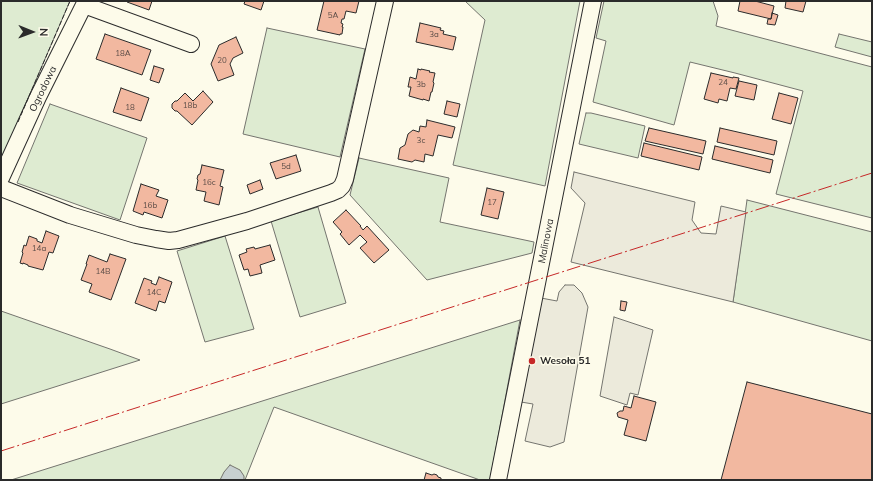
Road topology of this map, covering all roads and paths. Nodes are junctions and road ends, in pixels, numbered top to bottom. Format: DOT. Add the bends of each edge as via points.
graph roads {
  1 [pos="385,1"];
  2 [pos="593,1"];
  3 [pos="85,3"];
  4 [pos="192,44"];
  5 [pos="1,178"];
  6 [pos="1,188"];
  7 [pos="498,480"];
  1 -- 6 [label="street" via="345,179 342,186 331,194 246,221 169,241 136,235 70,215"];
  2 -- 7 [label="street, Malinowa"];
  3 -- 4 [label="street"];
  3 -- 5 [label="street, Ogrodowa"];
}
